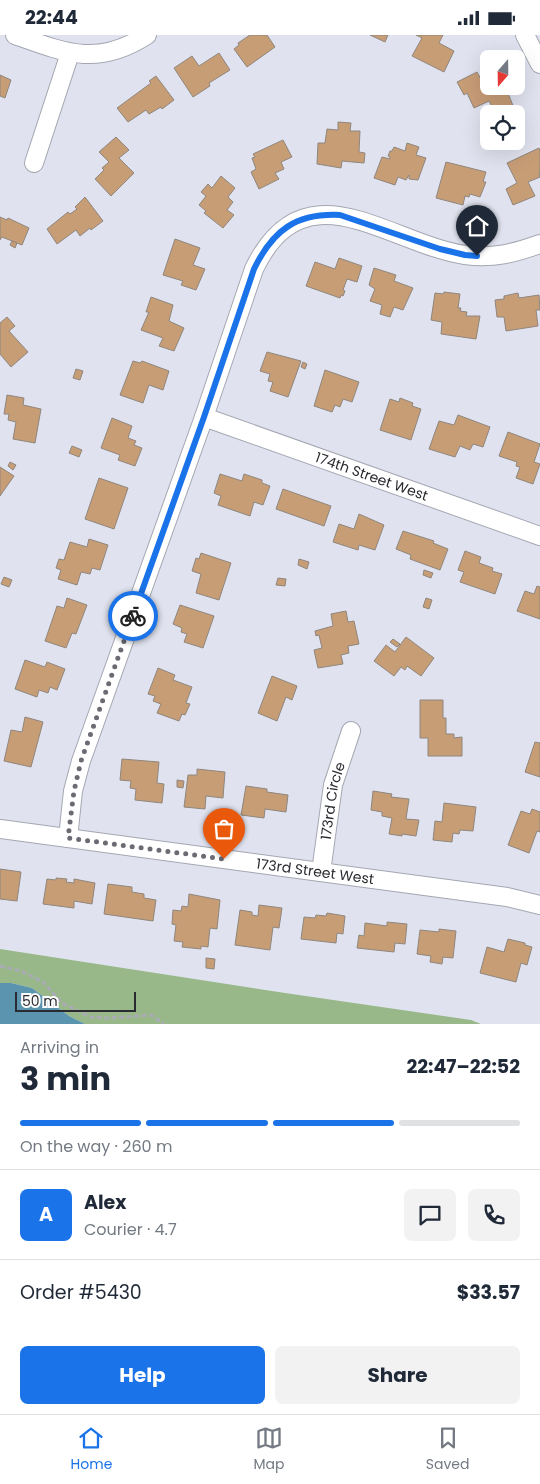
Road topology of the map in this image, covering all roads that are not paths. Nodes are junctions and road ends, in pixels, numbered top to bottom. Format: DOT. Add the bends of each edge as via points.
graph roads {
  1 [pos="15,35"];
  2 [pos="147,35"];
  3 [pos="525,35"];
  4 [pos="70,53"];
  5 [pos="540,64"];
  6 [pos="34,163"];
  7 [pos="540,244"];
  8 [pos="204,417"];
  9 [pos="540,536"];
  10 [pos="351,731"];
  11 [pos="0,829"];
  12 [pos="68,838"];
  13 [pos="321,872"];
  14 [pos="540,905"];
  1 -- 4 [label="street"];
  2 -- 4 [label="street" via="124,48 107,52"];
  3 -- 5 [label="street"];
  4 -- 6 [label="street"];
  7 -- 8 [label="street" via="516,253 490,257 465,255 340,215 324,214 294,223 271,241 254,269"];
  8 -- 9 [label="street, 174th Street West"];
  8 -- 12 [label="street" via="81,761"];
  10 -- 13 [label="street, 173rd Circle" via="333,785"];
  11 -- 12 [label="street, 173rd Street West"];
  12 -- 13 [label="street, 173rd Street West"];
  13 -- 14 [label="street, 173rd Street West" via="507,897"];
}
